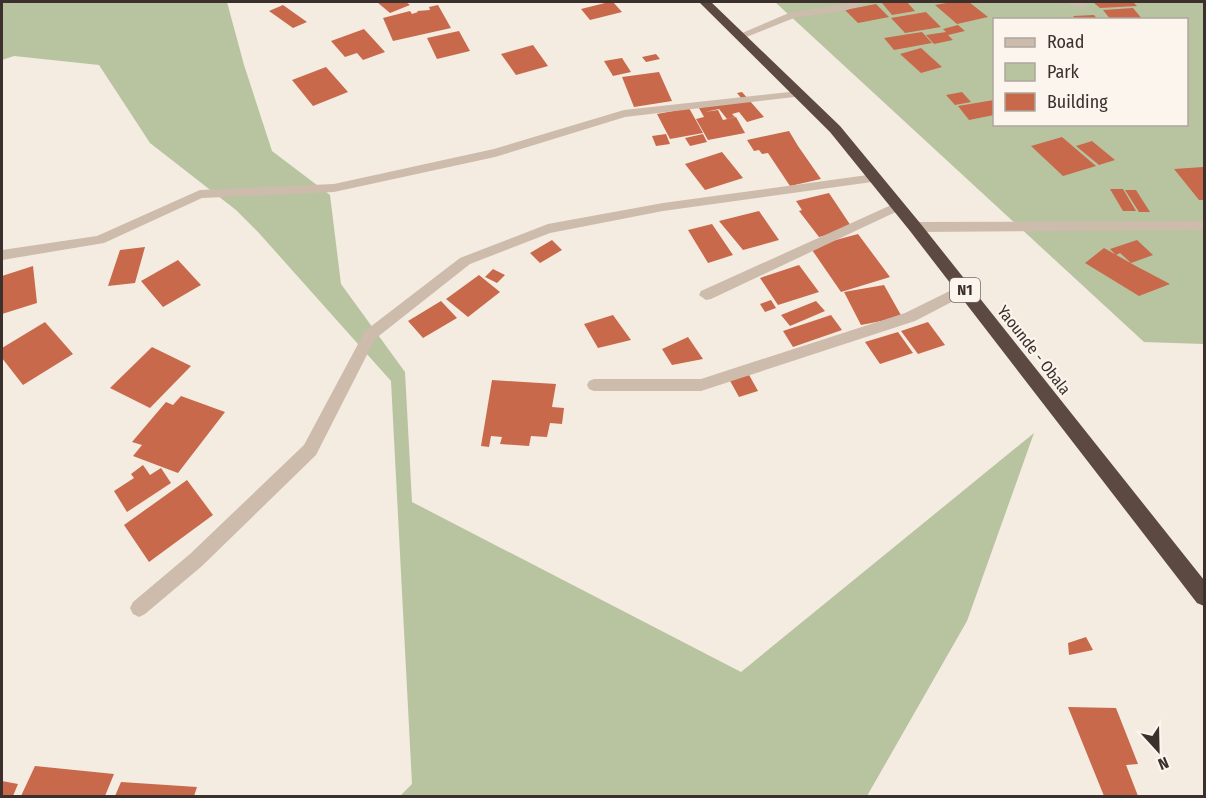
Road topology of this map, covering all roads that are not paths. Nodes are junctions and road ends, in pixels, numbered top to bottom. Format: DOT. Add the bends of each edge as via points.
graph roads {
  1 [pos="705,2"];
  2 [pos="865,2"];
  3 [pos="740,36"];
  4 [pos="799,94"];
  5 [pos="875,178"];
  6 [pos="898,206"];
  7 [pos="1204,226"];
  8 [pos="915,227"];
  9 [pos="2,255"];
  10 [pos="964,289"];
  11 [pos="706,295"];
  12 [pos="594,385"];
  13 [pos="1204,596"];
  14 [pos="140,608"];
  1 -- 3 [label="highway, Yaounde - Obala / N1"];
  2 -- 3 [label="street" via="792,15"];
  3 -- 4 [label="highway, Yaounde - Obala / N1"];
  4 -- 5 [label="highway, Yaounde - Obala / N1" via="835,129"];
  4 -- 9 [label="street" via="624,114 495,153 334,188 200,195 99,240"];
  5 -- 6 [label="highway, Yaounde - Obala / N1"];
  5 -- 14 [label="street" via="663,207 548,229 465,261 370,335 310,450"];
  6 -- 8 [label="highway, Yaounde - Obala / N1"];
  6 -- 11 [label="street"];
  7 -- 8 [label="street"];
  8 -- 10 [label="highway, Yaounde - Obala / N1"];
  10 -- 12 [label="street" via="910,317 701,385"];
  10 -- 13 [label="highway, Yaounde - Obala / N1"];
}
